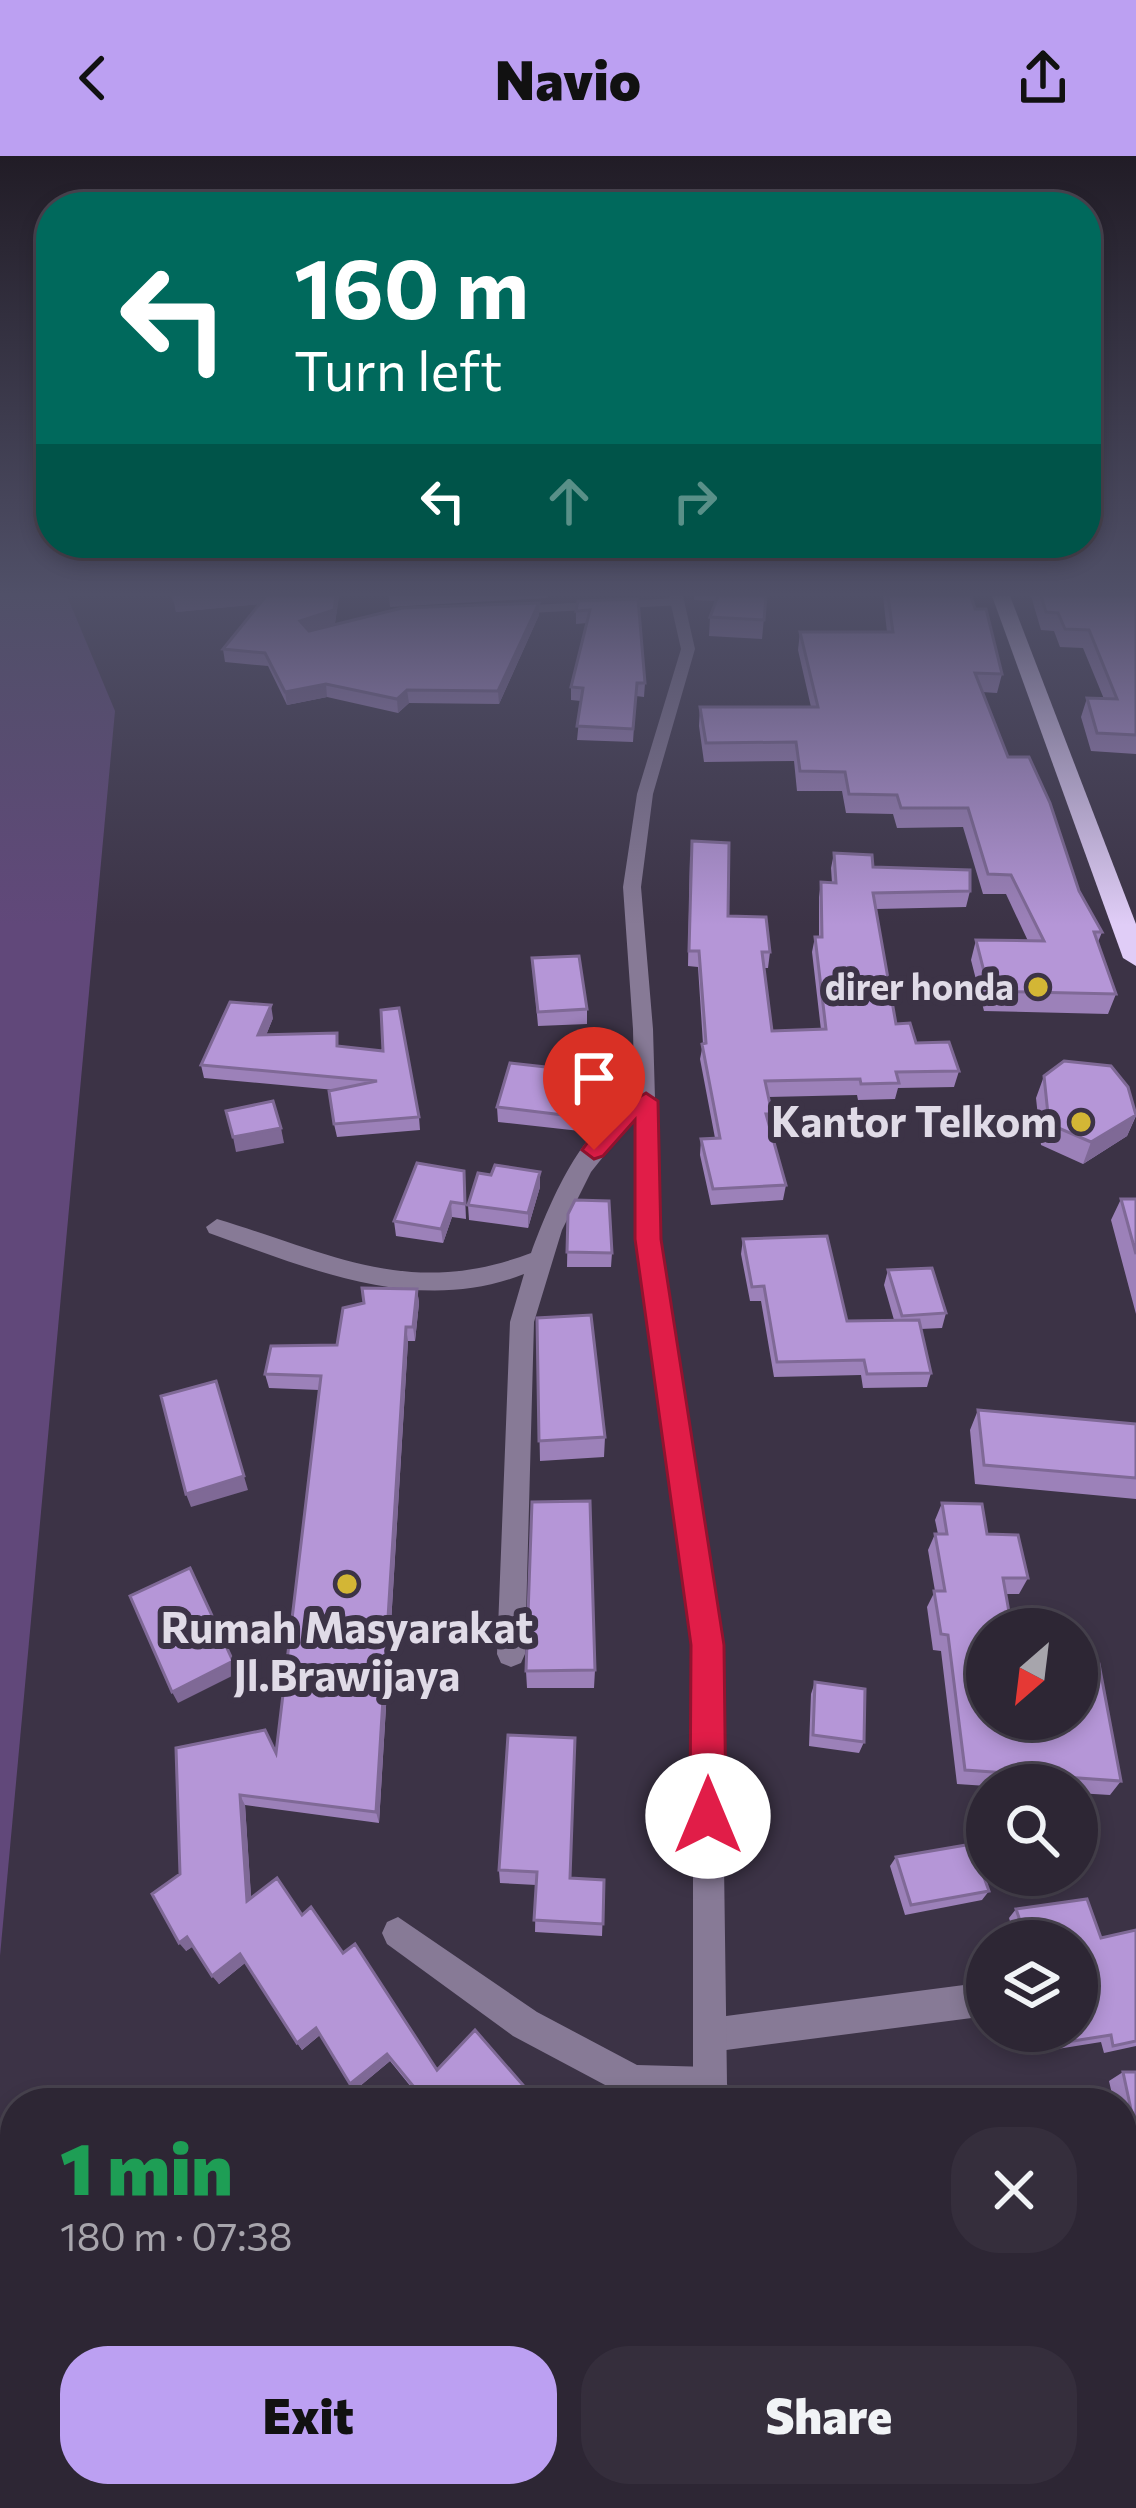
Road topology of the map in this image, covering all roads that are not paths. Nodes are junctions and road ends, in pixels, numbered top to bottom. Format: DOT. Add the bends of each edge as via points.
graph roads {
  1 [pos="673,706"];
  2 [pos="1042,706"];
  3 [pos="1136,958"];
  4 [pos="646,1101"];
  5 [pos="217,1227"];
  6 [pos="542,1258"];
  7 [pos="511,1654"];
  8 [pos="398,1933"];
  9 [pos="966,2003"];
  10 [pos="711,2035"];
  11 [pos="674,2088"];
  12 [pos="713,2088"];
  1 -- 4 [label="street" via="645,794 632,886"];
  2 -- 3 [label="highway"];
  4 -- 6 [label="street" via="594,1150"];
  4 -- 10 [label="street" via="648,1239 707,1645"];
  5 -- 6 [label="street" via="366,1276 429,1284 489,1277"];
  6 -- 7 [label="street" via="522,1322"];
  8 -- 11 [label="street" via="525,2024 634,2082"];
  9 -- 10 [label="street"];
  10 -- 12 [label="street"];
}
